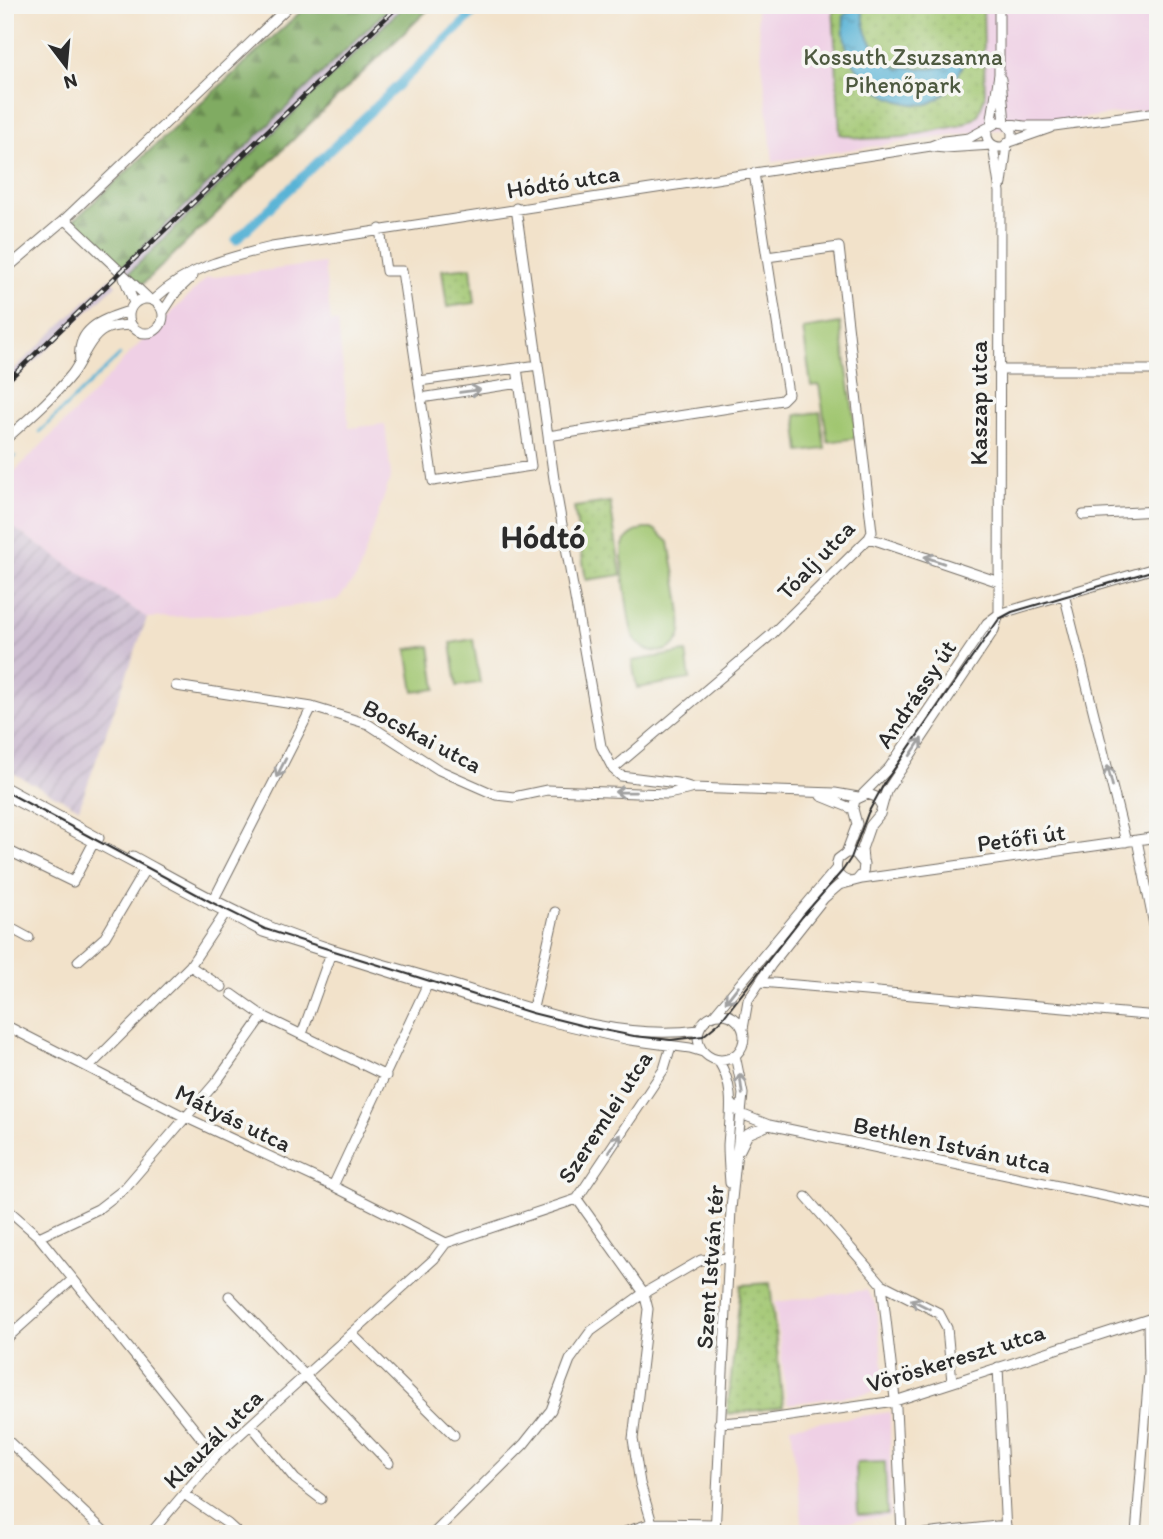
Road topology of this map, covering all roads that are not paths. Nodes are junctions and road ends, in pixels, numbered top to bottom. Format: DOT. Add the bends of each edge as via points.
graph roads {
  1 [pos="290,5"];
  2 [pos="999,5"];
  3 [pos="999,74"];
  4 [pos="1158,112"];
  5 [pos="1006,124"];
  6 [pos="990,126"];
  7 [pos="1055,126"];
  8 [pos="1008,144"];
  9 [pos="992,145"];
  10 [pos="931,146"];
  11 [pos="754,173"];
  12 [pos="1000,192"];
  13 [pos="516,208"];
  14 [pos="65,219"];
  15 [pos="380,229"];
  16 [pos="767,257"];
  17 [pos="204,265"];
  18 [pos="5,270"];
  19 [pos="123,276"];
  20 [pos="150,299"];
  21 [pos="131,307"];
  22 [pos="163,312"];
  23 [pos="131,326"];
  24 [pos="80,361"];
  25 [pos="538,365"];
  26 [pos="517,368"];
  27 [pos="998,370"];
  28 [pos="1158,370"];
  29 [pos="418,382"];
  30 [pos="520,383"];
  31 [pos="421,398"];
  32 [pos="548,436"];
  33 [pos="5,440"];
  34 [pos="1158,511"];
  35 [pos="1083,515"];
  36 [pos="869,537"];
  37 [pos="1158,567"];
  38 [pos="999,582"];
  39 [pos="1064,594"];
  40 [pos="999,614"];
  41 [pos="176,686"];
  42 [pos="312,707"];
  43 [pos="612,768"];
  44 [pos="5,787"];
  45 [pos="693,788"];
  46 [pos="806,793"];
  47 [pos="5,795"];
  48 [pos="861,795"];
  49 [pos="881,805"];
  50 [pos="853,812"];
  51 [pos="874,820"];
  52 [pos="1158,837"];
  53 [pos="95,839"];
  54 [pos="1138,840"];
  55 [pos="1126,842"];
  56 [pos="5,849"];
  57 [pos="846,853"];
  58 [pos="863,862"];
  59 [pos="147,867"];
  60 [pos="836,869"];
  61 [pos="890,876"];
  62 [pos="853,881"];
  63 [pos="213,903"];
  64 [pos="228,911"];
  65 [pos="555,912"];
  66 [pos="5,925"];
  67 [pos="29,938"];
  68 [pos="1158,945"];
  69 [pos="331,952"];
  70 [pos="78,961"];
  71 [pos="190,966"];
  72 [pos="429,981"];
  73 [pos="761,982"];
  74 [pos="222,987"];
  75 [pos="232,994"];
  76 [pos="532,1013"];
  77 [pos="714,1015"];
  78 [pos="263,1016"];
  79 [pos="1158,1016"];
  80 [pos="5,1025"];
  81 [pos="699,1030"];
  82 [pos="743,1030"];
  83 [pos="302,1034"];
  84 [pos="671,1046"];
  85 [pos="703,1052"];
  86 [pos="735,1055"];
  87 [pos="718,1060"];
  88 [pos="89,1067"];
  89 [pos="386,1076"];
  90 [pos="731,1103"];
  91 [pos="741,1114"];
  92 [pos="187,1118"];
  93 [pos="769,1125"];
  94 [pos="737,1155"];
  95 [pos="333,1186"];
  96 [pos="806,1197"];
  97 [pos="577,1199"];
  98 [pos="5,1207"];
  99 [pos="1158,1207"];
  100 [pos="731,1209"];
  101 [pos="39,1237"];
  102 [pos="446,1243"];
  103 [pos="729,1258"];
  104 [pos="73,1279"];
  105 [pos="882,1284"];
  106 [pos="644,1293"];
  107 [pos="229,1296"];
  108 [pos="1158,1317"];
  109 [pos="1148,1321"];
  110 [pos="352,1334"];
  111 [pos="5,1340"];
  112 [pos="998,1367"];
  113 [pos="306,1376"];
  114 [pos="952,1382"];
  115 [pos="895,1401"];
  116 [pos="719,1423"];
  117 [pos="251,1424"];
  118 [pos="454,1435"];
  119 [pos="5,1438"];
  120 [pos="216,1456"];
  121 [pos="389,1463"];
  122 [pos="184,1494"];
  123 [pos="321,1499"];
  124 [pos="652,1523"];
  125 [pos="681,1529"];
  126 [pos="715,1529"];
  127 [pos="1006,1530"];
  128 [pos="978,1531"];
  129 [pos="107,1534"];
  130 [pos="150,1534"];
  131 [pos="239,1534"];
  132 [pos="433,1534"];
  133 [pos="620,1534"];
  134 [pos="902,1534"];
  135 [pos="924,1534"];
  136 [pos="1136,1534"];
  1 -- 14 [label="street"];
  2 -- 3 [label="street"];
  3 -- 5 [label="street"];
  3 -- 6 [label="street"];
  4 -- 7 [label="street"];
  5 -- 6 [label="street"];
  5 -- 7 [label="street"];
  5 -- 8 [label="street" via="1012,131"];
  6 -- 9 [label="street" via="987,139"];
  6 -- 10 [label="street, Hódtó utca" via="969,138"];
  7 -- 8 [label="street"];
  8 -- 9 [label="street"];
  8 -- 12 [label="street, Kaszap utca"];
  9 -- 10 [label="street, Hódtó utca"];
  9 -- 12 [label="street, Kaszap utca"];
  10 -- 11 [label="street, Hódtó utca"];
  11 -- 13 [label="street, Hódtó utca"];
  11 -- 16 [label="street"];
  12 -- 27 [label="street, Kaszap utca"];
  13 -- 15 [label="street, Hódtó utca"];
  13 -- 25 [label="street"];
  14 -- 18 [label="street"];
  14 -- 19 [label="street"];
  15 -- 17 [label="street, Hódtó utca" via="272,247"];
  15 -- 29 [label="street" via="386,271 402,271"];
  16 -- 32 [label="street" via="788,394 782,400"];
  16 -- 36 [label="street, Tóalj utca" via="839,247"];
  17 -- 20 [label="street, Hódtó utca"];
  17 -- 22 [label="street, Hódtó utca"];
  19 -- 20 [label="street"];
  19 -- 21 [label="street"];
  20 -- 21 [label="street"];
  20 -- 22 [label="street"];
  21 -- 23 [label="street"];
  21 -- 24 [label="street" via="97,323 84,337"];
  22 -- 23 [label="street" via="162,322 152,332 139,332"];
  23 -- 24 [label="street" via="104,330"];
  24 -- 33 [label="street" via="49,399"];
  25 -- 26 [label="street"];
  25 -- 32 [label="street"];
  26 -- 29 [label="street"];
  26 -- 30 [label="street"];
  27 -- 28 [label="street"];
  27 -- 38 [label="street, Kaszap utca"];
  29 -- 31 [label="street"];
  31 -- 30 [label="street, one-way"];
  30 -- 31 [label="street" via="531,466 433,481"];
  32 -- 43 [label="street" via="596,723"];
  34 -- 35 [label="street"];
  38 -- 36 [label="street, one-way"];
  36 -- 43 [label="street, Tóalj utca" via="771,635"];
  37 -- 39 [label="street"];
  38 -- 40 [label="street, Kaszap utca"];
  39 -- 40 [label="street"];
  55 -- 39 [label="street, one-way"];
  40 -- 48 [label="street, Andrássy út" via="987,623 889,768"];
  49 -- 40 [label="street, Andrássy út, one-way" via="995,631"];
  41 -- 42 [label="street, Bocskai utca"];
  45 -- 42 [label="street, Bocskai utca, one-way" via="668,794 547,790 514,797 496,795 439,770 368,724"];
  42 -- 63 [label="street, one-way"];
  43 -- 45 [label="street, Bocskai utca" via="621,776"];
  44 -- 53 [label="street"];
  45 -- 46 [label="street, Bocskai utca"];
  46 -- 48 [label="street, Bocskai utca"];
  46 -- 50 [label="street, Bocskai utca" via="833,800"];
  47 -- 53 [label="street"];
  48 -- 49 [label="street" via="872,795"];
  48 -- 50 [label="street"];
  49 -- 51 [label="street"];
  50 -- 51 [label="street" via="865,822"];
  50 -- 57 [label="street" via="857,824"];
  51 -- 58 [label="street" via="862,849"];
  52 -- 54 [label="street, Petőfi út"];
  53 -- 56 [label="street" via="73,882"];
  53 -- 59 [label="street"];
  54 -- 55 [label="street, Petőfi út"];
  54 -- 68 [label="street"];
  55 -- 61 [label="street, Petőfi út"];
  57 -- 58 [label="street" via="855,853"];
  57 -- 60 [label="street" via="838,859"];
  58 -- 61 [label="street"];
  58 -- 62 [label="street" via="863,873"];
  59 -- 63 [label="street"];
  59 -- 70 [label="street" via="105,937"];
  60 -- 62 [label="street" via="840,877"];
  60 -- 77 [label="street, one-way"];
  61 -- 62 [label="street, Petőfi út"];
  62 -- 73 [label="street" via="839,885 824,898"];
  63 -- 64 [label="street"];
  64 -- 69 [label="street"];
  64 -- 71 [label="street"];
  65 -- 76 [label="street"];
  66 -- 67 [label="street"];
  69 -- 72 [label="street"];
  69 -- 83 [label="street"];
  71 -- 74 [label="street"];
  71 -- 88 [label="street"];
  72 -- 76 [label="street"];
  72 -- 89 [label="street"];
  73 -- 79 [label="street"];
  73 -- 82 [label="street" via="748,1000"];
  75 -- 78 [label="street"];
  76 -- 81 [label="street" via="622,1030"];
  76 -- 84 [label="street" via="630,1040"];
  77 -- 81 [label="street"];
  77 -- 82 [label="street" via="733,1018"];
  78 -- 83 [label="street"];
  78 -- 92 [label="street"];
  80 -- 88 [label="street, Mátyás utca"];
  81 -- 85 [label="street"];
  82 -- 86 [label="street" via="743,1043"];
  83 -- 89 [label="street"];
  84 -- 85 [label="street"];
  97 -- 84 [label="street, Szeremlei utca, one-way" via="664,1069"];
  85 -- 87 [label="street"];
  86 -- 87 [label="street"];
  91 -- 86 [label="street, Szent István tér, one-way" via="743,1094"];
  87 -- 90 [label="street" via="726,1074"];
  88 -- 92 [label="street, Mátyás utca"];
  89 -- 95 [label="street"];
  90 -- 91 [label="street"];
  90 -- 100 [label="street"];
  91 -- 93 [label="street, Bethlen István utca"];
  91 -- 94 [label="street, Szent István tér"];
  92 -- 95 [label="street, Mátyás utca"];
  92 -- 101 [label="street" via="124,1189 98,1209"];
  93 -- 94 [label="street" via="748,1135"];
  93 -- 99 [label="street, Bethlen István utca"];
  94 -- 100 [label="street, Szent István tér"];
  95 -- 102 [label="street, Mátyás utca"];
  96 -- 105 [label="street"];
  97 -- 102 [label="street, Szeremlei utca"];
  97 -- 106 [label="street"];
  98 -- 101 [label="street"];
  100 -- 103 [label="street, Szent István tér"];
  101 -- 104 [label="street"];
  102 -- 110 [label="street, Klauzál utca"];
  103 -- 106 [label="street" via="701,1260"];
  103 -- 116 [label="street, Szent István tér"];
  104 -- 111 [label="street"];
  104 -- 120 [label="street"];
  114 -- 105 [label="street, one-way" via="943,1318"];
  105 -- 115 [label="street"];
  106 -- 124 [label="street" via="648,1309 633,1439"];
  106 -- 132 [label="street" via="591,1332 570,1360 551,1410 538,1427"];
  107 -- 113 [label="street"];
  108 -- 109 [label="street, Vöröskereszt utca"];
  109 -- 112 [label="street, Vöröskereszt utca"];
  109 -- 136 [label="street" via="1149,1372"];
  110 -- 113 [label="street, Klauzál utca"];
  110 -- 118 [label="street"];
  112 -- 114 [label="street, Vöröskereszt utca"];
  112 -- 127 [label="street"];
  113 -- 117 [label="street, Klauzál utca"];
  113 -- 121 [label="street"];
  114 -- 115 [label="street, Vöröskereszt utca"];
  115 -- 116 [label="street, Vöröskereszt utca"];
  115 -- 134 [label="street"];
  116 -- 126 [label="street, Szent István tér"];
  117 -- 120 [label="street, Klauzál utca"];
  117 -- 123 [label="street" via="295,1479"];
  119 -- 129 [label="street"];
  120 -- 122 [label="street, Klauzál utca"];
  122 -- 130 [label="street, Klauzál utca"];
  122 -- 131 [label="street"];
  124 -- 125 [label="street"];
  124 -- 133 [label="street"];
  125 -- 126 [label="street"];
  127 -- 128 [label="street"];
  128 -- 135 [label="street"];
}
